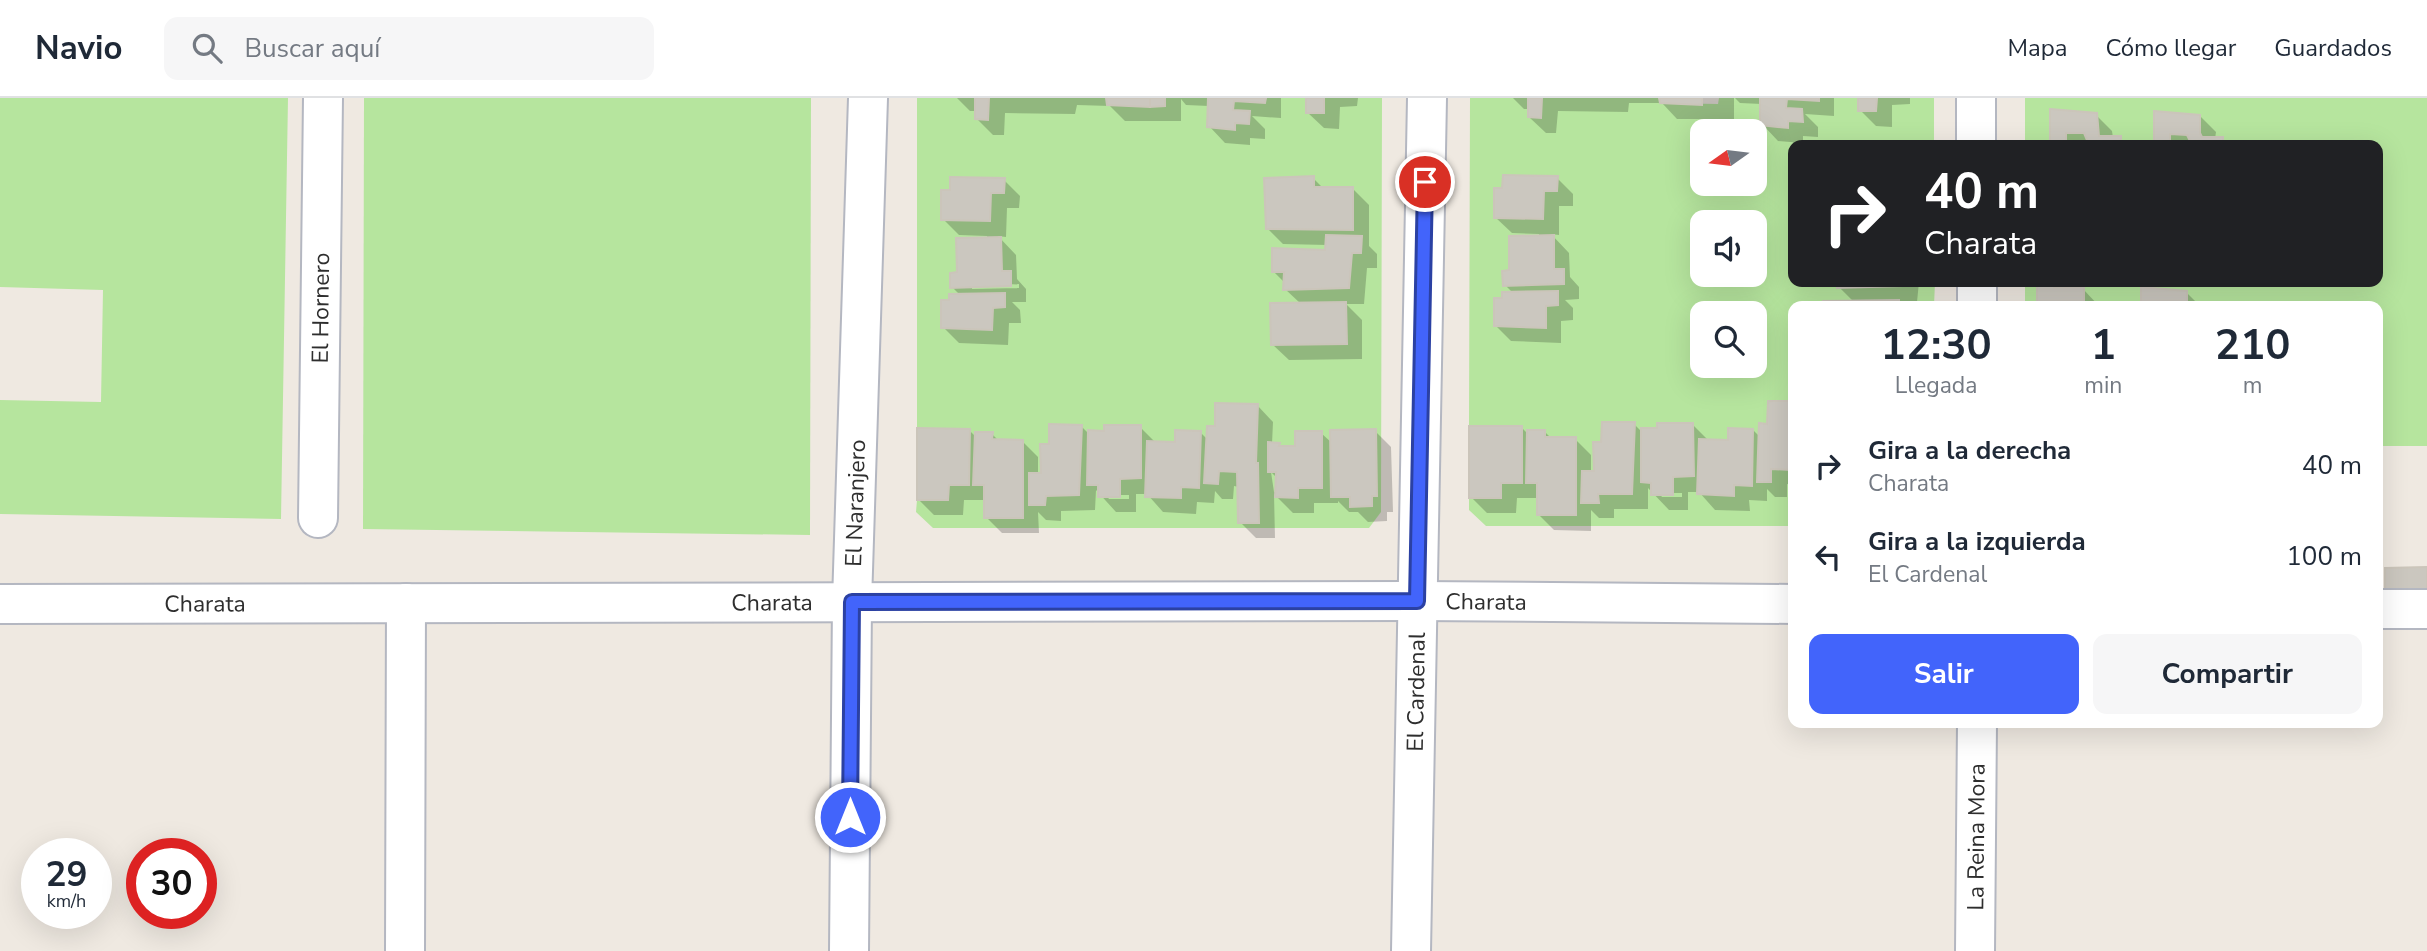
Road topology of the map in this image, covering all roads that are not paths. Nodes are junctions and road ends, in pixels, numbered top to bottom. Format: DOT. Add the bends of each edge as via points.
graph roads {
  1 [pos="323,98"];
  2 [pos="868,98"];
  3 [pos="1427,98"];
  4 [pos="1976,98"];
  5 [pos="1976,140"];
  6 [pos="318,518"];
  7 [pos="1417,601"];
  8 [pos="852,602"];
  9 [pos="406,603"];
  10 [pos="0,604"];
  11 [pos="1788,604"];
  12 [pos="2383,609"];
  13 [pos="2427,609"];
  14 [pos="1977,728"];
  15 [pos="405,951"];
  16 [pos="849,951"];
  17 [pos="1411,951"];
  18 [pos="1975,951"];
  1 -- 6 [label="street, El Hornero"];
  2 -- 8 [label="street, El Naranjero"];
  3 -- 7 [label="street, El Cardenal"];
  4 -- 5 [label="street"];
  7 -- 8 [label="street, Charata"];
  7 -- 11 [label="street, Charata"];
  7 -- 17 [label="street, El Cardenal"];
  8 -- 9 [label="street, Charata"];
  8 -- 16 [label="street, El Naranjero"];
  9 -- 10 [label="street, Charata"];
  9 -- 15 [label="street"];
  12 -- 13 [label="street"];
  14 -- 18 [label="street, La Reina Mora"];
}
